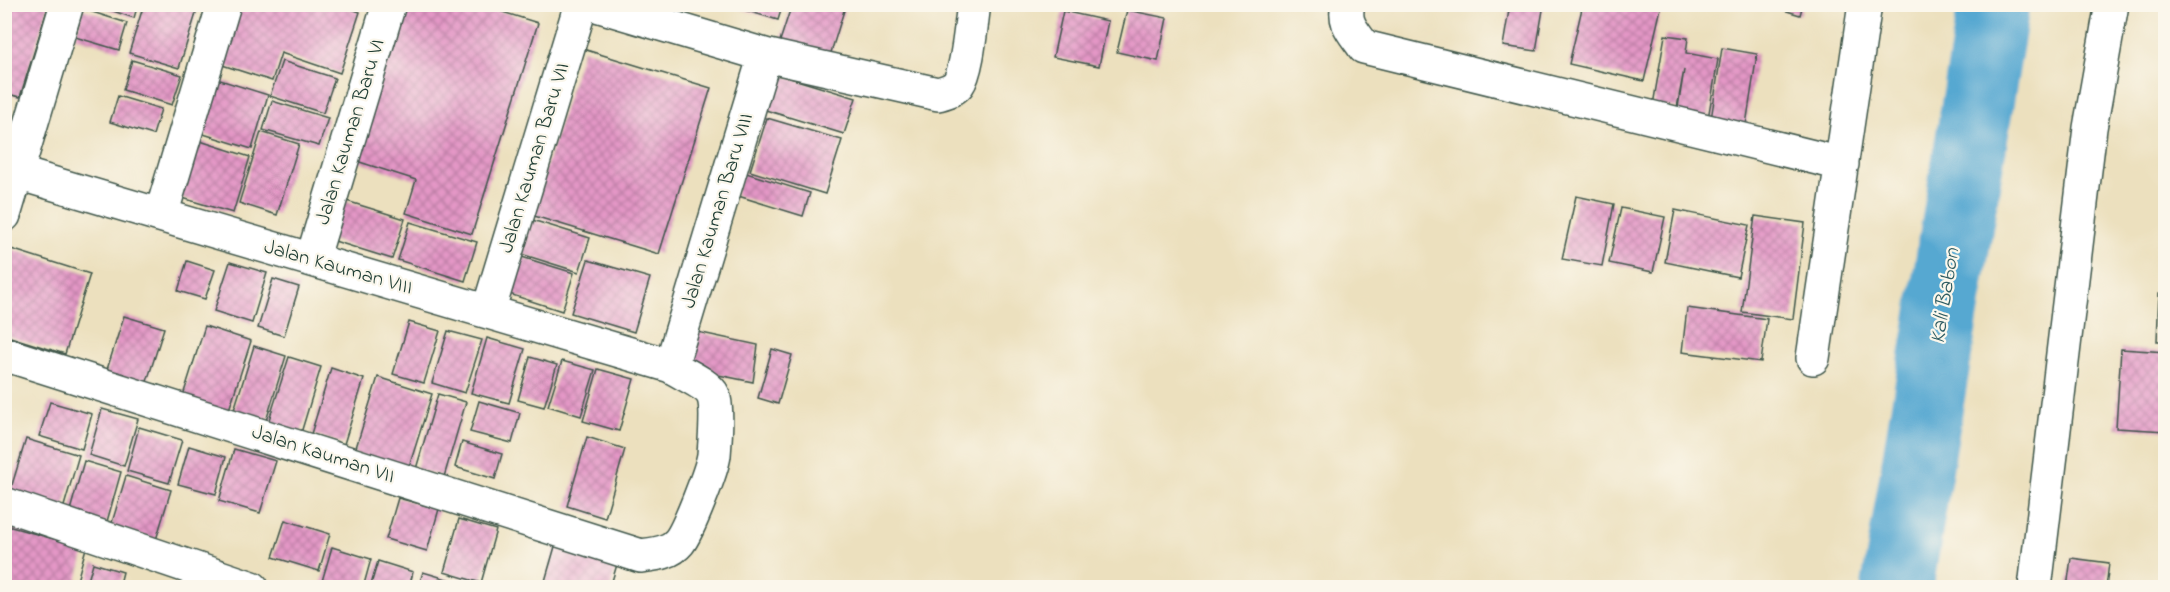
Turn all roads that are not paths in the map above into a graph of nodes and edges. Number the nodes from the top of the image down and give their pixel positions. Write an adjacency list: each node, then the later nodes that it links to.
1 (67, 4): 12 (street)
2 (224, 4): 14 (street)
3 (389, 4): 15 (street, Jalan Kauman Baru VI)
4 (581, 4): 16 (street, Jalan Kauman Baru VII)
5 (593, 4): 10 (street)
6 (974, 4): 10 (street)
7 (1348, 4): 11 (street)
8 (1865, 4): 11 (street)
9 (2112, 4): 23 (street)
10 (765, 55): 19 (street, Jalan Kauman Baru VIII)
11 (1842, 164): 18 (street)
12 (10, 170): 13 (street); 14 (street, Jalan Kauman VIII)
13 (4, 215)
14 (161, 215): 15 (street, Jalan Kauman VIII)
15 (312, 260): 16 (street, Jalan Kauman VIII)
16 (489, 312): 19 (street, Jalan Kauman VIII)
17 (4, 354): 21 (street, Jalan Kauman VII)
18 (1813, 358)
19 (671, 366): 21 (street, Jalan Kauman VIII)
20 (4, 504): 22 (street)
21 (641, 555)
22 (252, 588)
23 (2035, 588)

